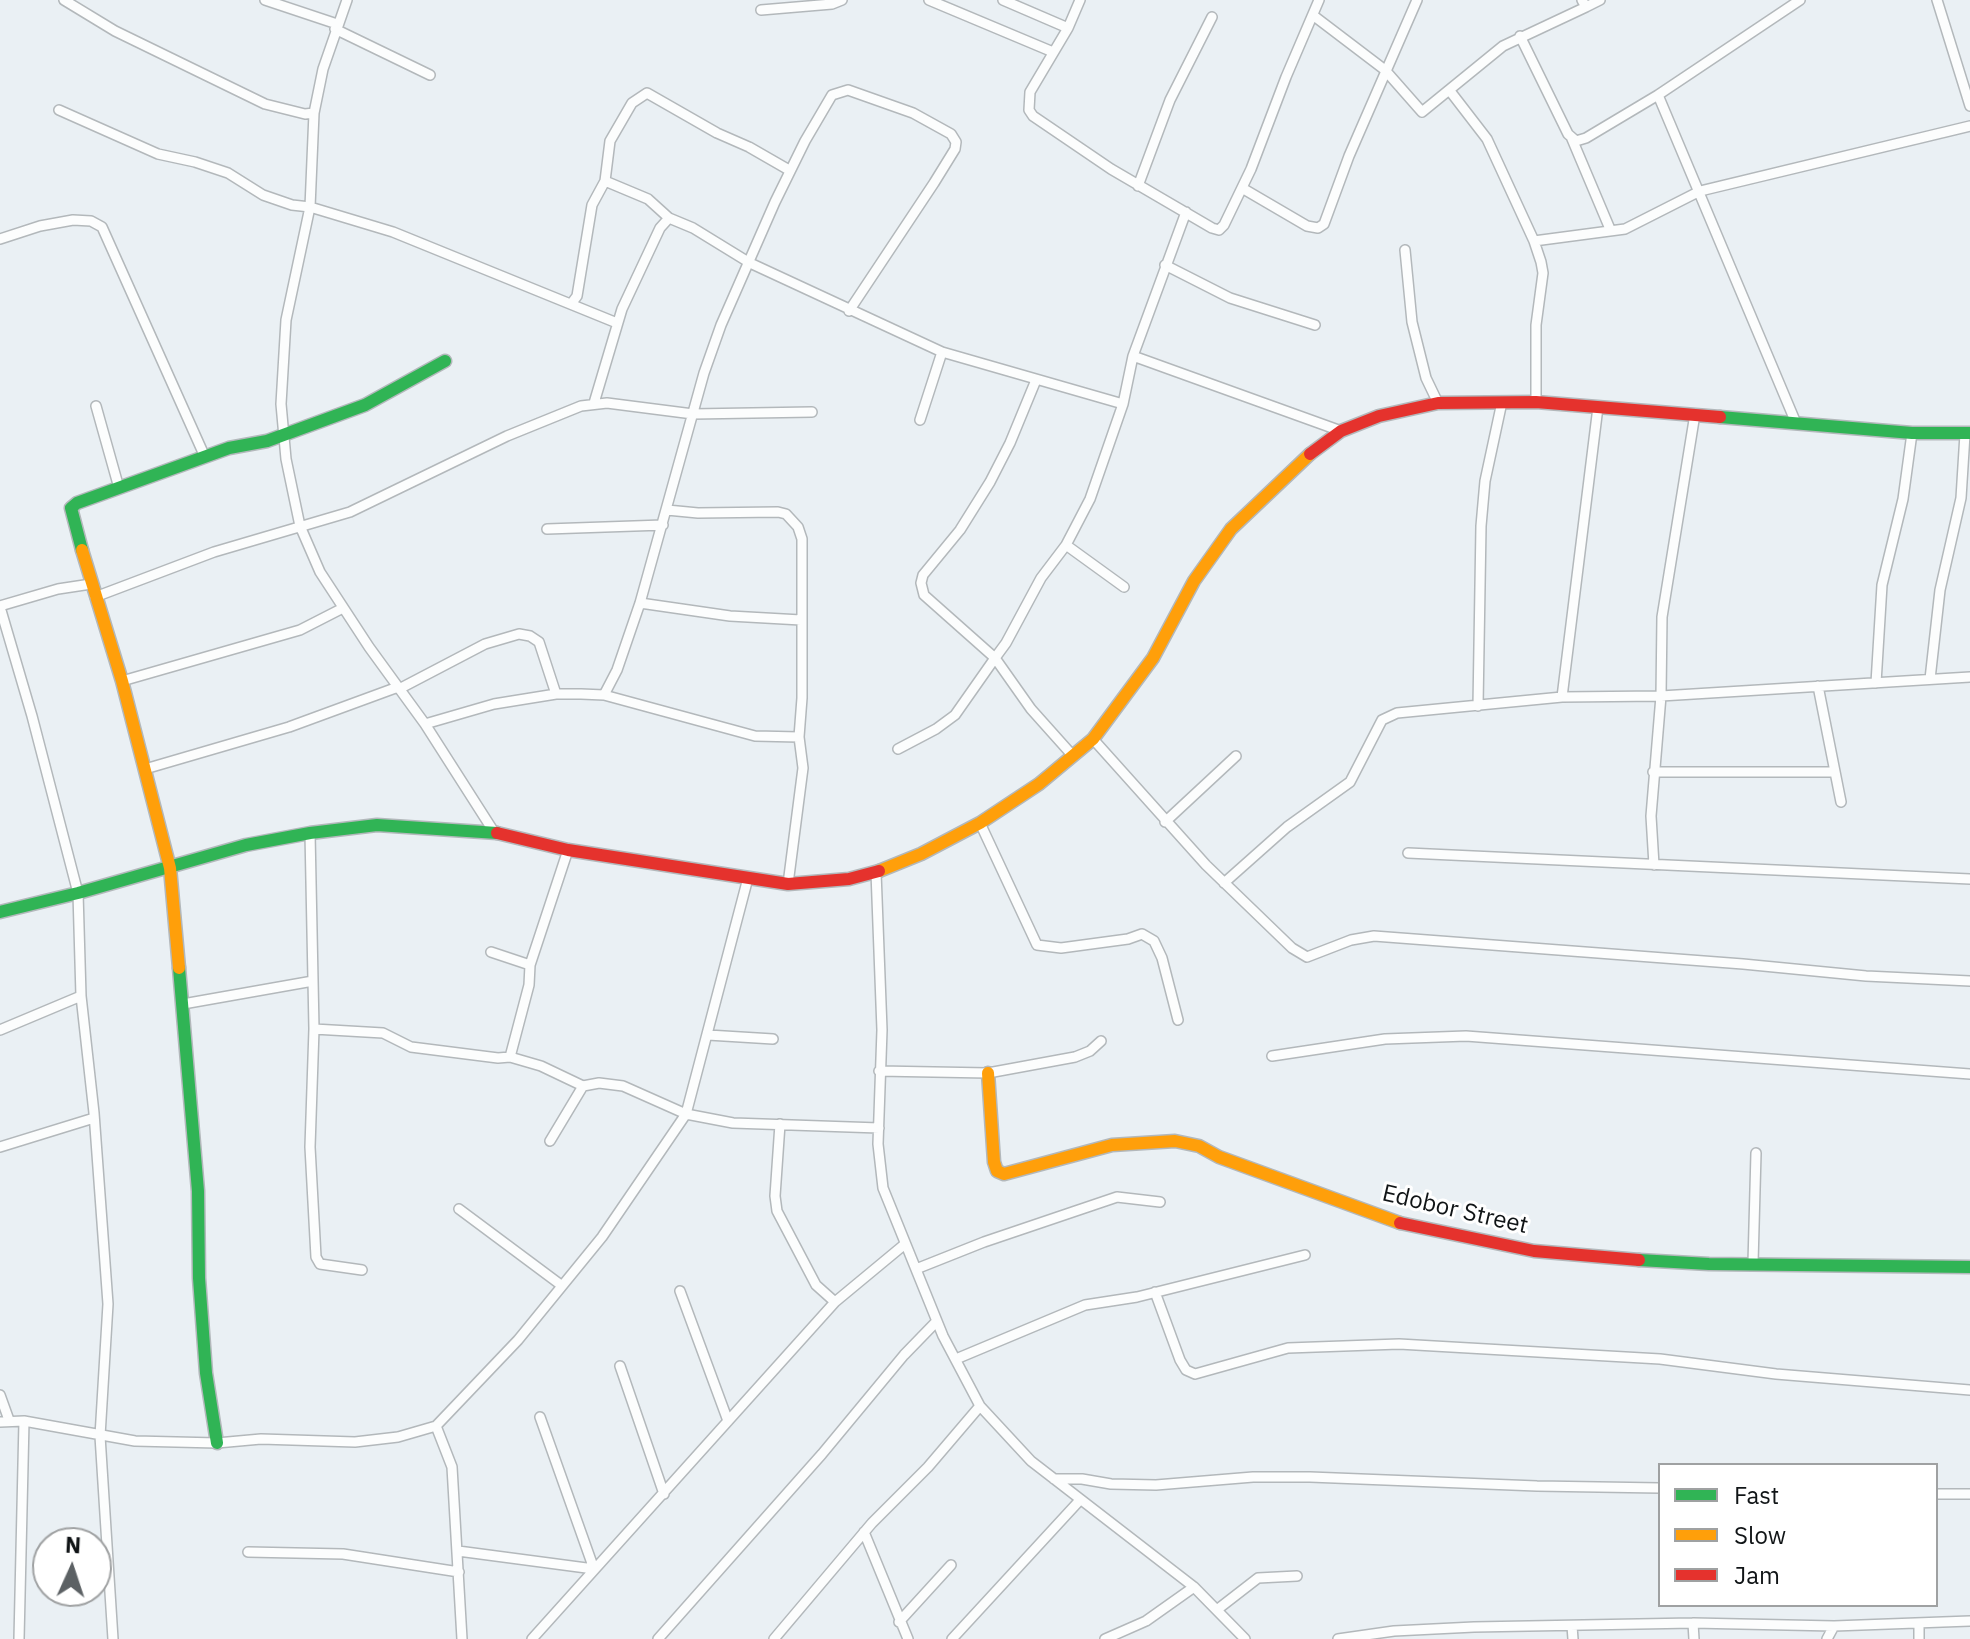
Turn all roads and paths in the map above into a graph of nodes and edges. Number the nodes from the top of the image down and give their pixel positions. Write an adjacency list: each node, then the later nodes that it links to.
1 (64, 0): 27 (street)
2 (265, 0): 17 (street)
3 (347, 0): 17 (street)
4 (842, 0): 14 (street)
5 (929, 0): 20 (street)
6 (1003, 0): 18 (street)
7 (1080, 0): 18 (street)
8 (1319, 0): 15 (street)
9 (1417, 0): 21 (street)
10 (1600, 0): 13 (street)
11 (1800, 0): 24 (street)
12 (1937, 0): 25 (street)
13 (1584, 4): 19 (street)
14 (761, 10)
15 (1314, 16): 21 (street); 33 (street)
16 (1212, 17): 32 (street)
17 (336, 27): 22 (street); 27 (street)
18 (1068, 28): 20 (street)
19 (1520, 36): 23 (street); 29 (street)
20 (1053, 52): 32 (street)
21 (1385, 70): 23 (street); 33 (street)
22 (430, 75)
23 (1450, 91): 40 (street)
24 (1658, 95): 29 (street); 34 (street)
25 (1970, 106)
26 (59, 110): 35 (street)
27 (314, 113): 35 (street)
28 (1970, 126): 34 (street)
29 (1572, 139): 38 (street)
30 (789, 170): 31 (street); 42 (street); 45 (street)
31 (605, 181): 37 (street); 44 (street)
32 (1138, 186): 36 (street)
33 (1242, 188): 36 (street)
34 (1700, 191): 38 (street); 63 (street)
35 (310, 207): 44 (street); 67 (street)
36 (1186, 212): 43 (street)
37 (669, 218): 42 (street); 46 (street)
38 (1610, 229): 40 (street)
39 (0, 239): 68 (street)
40 (1534, 241): 53 (street)
41 (1405, 250): 55 (street)
42 (750, 263): 45 (street); 60 (street)
43 (1165, 265): 47 (street); 49 (street)
44 (571, 304): 46 (street)
45 (849, 311): 48 (street)
46 (617, 323): 54 (street)
47 (1315, 325)
48 (942, 352): 51 (street); 62 (street)
49 (1133, 356): 56 (street); 64 (street)
50 (445, 361): 67 (street)
51 (1036, 380): 56 (street); 82 (street)
52 (1502, 402): 53 (street); 55 (street); 93 (street)
53 (1536, 402): 58 (street)
54 (594, 403): 60 (street); 72 (street)
55 (1438, 403): 64 (street)
56 (1123, 404): 74 (street)
57 (96, 406): 69 (street)
58 (1598, 407): 61 (street); 92 (street)
59 (812, 412): 60 (street)
60 (693, 414): 70 (street)
61 (1695, 414): 63 (street); 91 (street)
62 (920, 420)
63 (1796, 423): 65 (street)
64 (1341, 431): 96 (street)
65 (1912, 433): 66 (street); 86 (street)
66 (1967, 433): 84 (street)
67 (283, 434): 68 (street); 72 (street)
68 (205, 457): 69 (street)
69 (119, 488): 75 (street)
70 (667, 510): 71 (street); 81 (street)
71 (663, 525): 73 (street); 78 (street)
72 (300, 526): 77 (street); 80 (street)
73 (547, 529)
74 (1066, 545): 76 (street); 82 (street)
75 (91, 584): 77 (street); 79 (street)
76 (1124, 587)
77 (95, 597): 85 (street)
78 (640, 603): 81 (street); 90 (street)
79 (0, 606): 117 (street)
80 (343, 608): 85 (street); 88 (street)
81 (801, 620): 95 (street)
82 (995, 658): 97 (street); 98 (street)
83 (1970, 677): 84 (street)
84 (1930, 679): 86 (street)
85 (122, 681): 100 (street)
86 (1876, 683): 87 (street)
87 (1818, 686): 91 (street); 102 (street)
88 (399, 688): 89 (street); 94 (street); 100 (street)
89 (556, 694): 90 (street); 94 (street)
90 (604, 695): 95 (street)
91 (1661, 696): 92 (street); 101 (street)
92 (1562, 697): 93 (street)
93 (1478, 706): 115 (street)
94 (425, 724): 106 (street)
95 (799, 737): 116 (street)
96 (1093, 739): 98 (street); 104 (street)
97 (898, 749)
98 (1073, 756): 105 (street)
99 (1236, 756): 104 (street)
100 (145, 769): 111 (street)
101 (1653, 772): 102 (street); 110 (street)
102 (1834, 772): 103 (street)
103 (1841, 802)
104 (1165, 822): 115 (street)
105 (980, 823): 112 (street); 125 (street)
106 (494, 832): 107 (street); 108 (street)
107 (310, 833): 111 (street); 121 (street)
108 (568, 850): 113 (street); 120 (street)
109 (1408, 853): 110 (street)
110 (1654, 865): 114 (street)
111 (170, 868): 117 (street); 124 (street)
112 (876, 872): 116 (street); 133 (street)
113 (748, 878): 116 (street); 128 (street)
114 (1970, 879)
115 (1224, 883): 122 (street)
116 (788, 884)
117 (78, 893): 118 (street); 123 (street)
118 (0, 912)
119 (491, 952): 120 (street)
120 (530, 965): 132 (street)
121 (313, 981): 124 (street); 126 (street)
122 (1970, 981)
123 (81, 996): 127 (street); 138 (street)
124 (183, 1004): 168 (street)
125 (1178, 1020)
126 (314, 1029): 132 (street); 151 (street)
127 (0, 1030)
128 (708, 1035): 129 (street); 137 (street)
129 (773, 1039)
130 (1101, 1041): 134 (street)
131 (1272, 1056): 135 (street)
132 (510, 1057): 136 (street)
133 (879, 1071): 134 (street); 140 (street)
134 (988, 1073): 148 (street, Edobor Street)
135 (1970, 1074)
136 (583, 1086): 137 (street); 141 (street)
137 (686, 1114): 139 (street); 152 (street)
138 (94, 1118): 142 (street); 167 (street)
139 (780, 1124): 140 (street); 155 (street)
140 (879, 1128): 146 (street)
141 (550, 1141)
142 (0, 1147)
143 (1756, 1153): 148 (street)
144 (1160, 1202): 150 (street)
145 (459, 1209): 152 (street)
146 (905, 1244): 150 (street); 155 (street)
147 (1305, 1255): 154 (street)
148 (1753, 1263): 149 (street, Edobor Street)
149 (1970, 1267)
150 (916, 1269): 156 (street)
151 (362, 1270)
152 (561, 1285): 166 (street)
153 (680, 1291): 165 (street)
154 (1155, 1292): 157 (street); 159 (street)
155 (835, 1302): 165 (street)
156 (937, 1321): 157 (street); 195 (street)
157 (956, 1359): 161 (street)
158 (620, 1366): 171 (street)
159 (1970, 1390)
160 (0, 1395): 163 (street)
161 (980, 1406): 169 (street); 175 (street)
162 (540, 1417): 179 (street)
163 (4, 1421): 164 (street)
164 (24, 1421): 167 (street); 191 (street)
165 (728, 1421): 171 (street)
166 (436, 1426): 168 (street); 176 (street)
167 (100, 1436): 168 (street); 192 (street)
168 (217, 1443)
169 (1054, 1479): 170 (street); 174 (street)
170 (1658, 1488)
171 (664, 1494): 179 (street)
172 (1938, 1494): 173 (street)
173 (1970, 1494)
174 (1080, 1500): 182 (street); 198 (street)
175 (864, 1532): 185 (street); 196 (street)
176 (458, 1551): 179 (street); 180 (street)
177 (248, 1552): 180 (street)
178 (951, 1565): 185 (street)
179 (594, 1569): 194 (street)
180 (459, 1572): 193 (street)
181 (1297, 1576): 183 (street)
182 (1194, 1587): 183 (street); 199 (street)
183 (1218, 1609): 200 (street)
184 (1970, 1621): 187 (street)
185 (899, 1622): 197 (street)
186 (1693, 1623): 188 (street); 189 (street); 204 (street)
187 (1919, 1624): 189 (street); 206 (street)
188 (1572, 1626): 190 (street); 203 (street)
189 (1834, 1626): 205 (street)
190 (1474, 1627): 201 (street); 202 (street)
191 (19, 1639)
192 (113, 1639)
193 (462, 1639)
194 (532, 1639)
195 (658, 1639)
196 (774, 1639)
197 (908, 1639)
198 (952, 1639)
199 (1105, 1639)
200 (1245, 1639)
201 (1338, 1639)
202 (1476, 1639)
203 (1573, 1639)
204 (1694, 1639)
205 (1827, 1639)
206 (1919, 1639)

